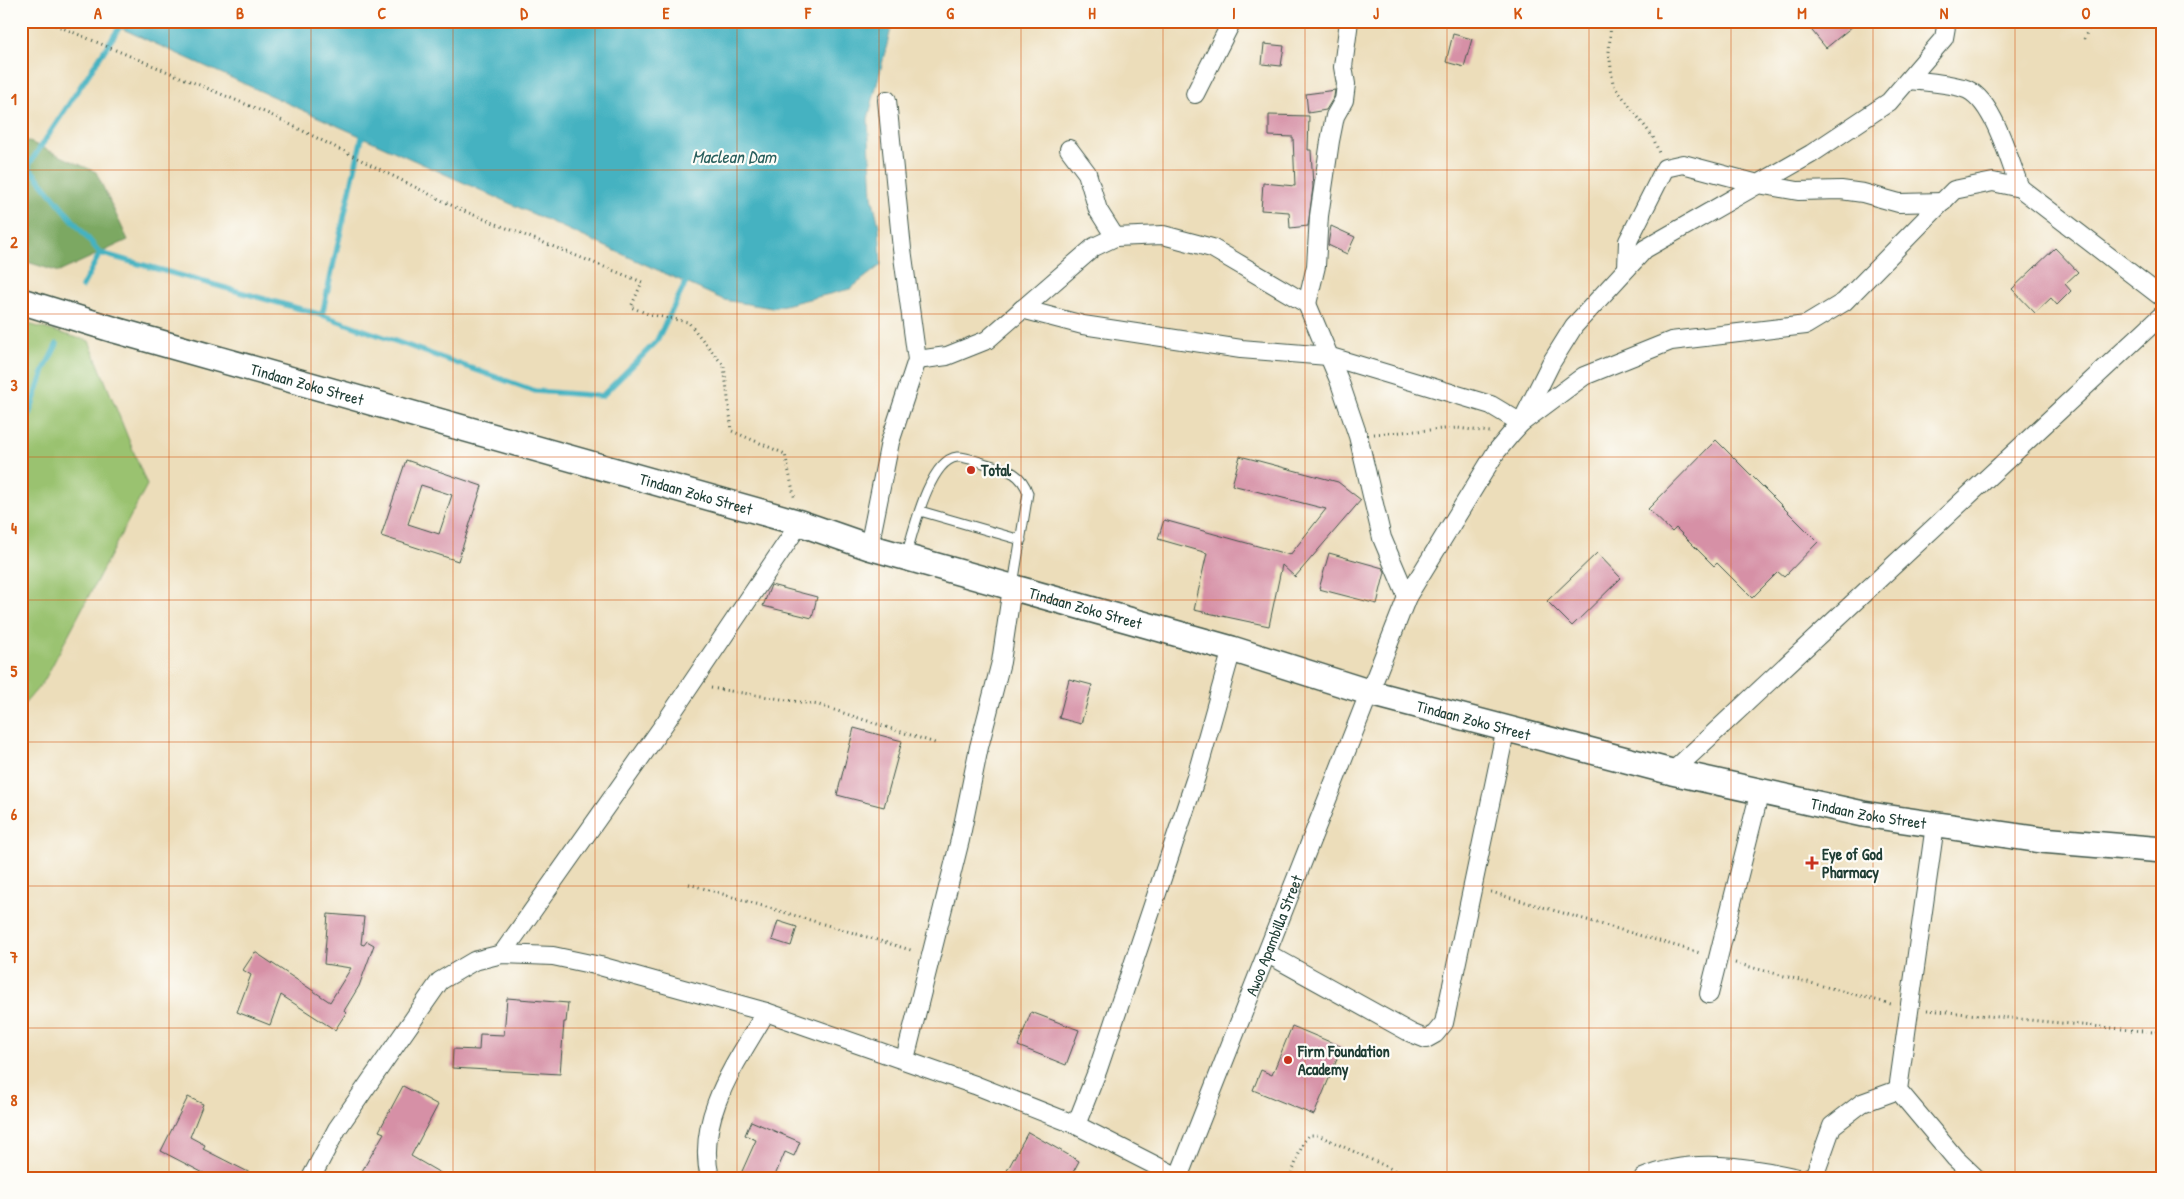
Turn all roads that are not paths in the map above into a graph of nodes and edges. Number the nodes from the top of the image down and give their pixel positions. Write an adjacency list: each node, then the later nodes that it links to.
1 (1232, 21): 5 (street)
2 (1348, 21): 15 (street)
3 (1947, 21): 4 (street)
4 (1909, 80): 8 (street); 9 (street)
5 (1195, 94)
6 (887, 100): 19 (street)
7 (1069, 149): 11 (street)
8 (1758, 184): 10 (street); 12 (street); 12 (street)
9 (2020, 188): 10 (street); 13 (street)
10 (1943, 202): 20 (street)
11 (1114, 236): 15 (street); 16 (street)
12 (1627, 268): 20 (street)
13 (2163, 298)
14 (21, 301): 22 (main road, Tindaan Zoko Street)
15 (1307, 304): 18 (street)
16 (1022, 309): 18 (street); 19 (street)
17 (2163, 314): 31 (street)
18 (1328, 356): 20 (street); 27 (street)
19 (917, 360): 24 (street)
20 (1516, 428): 27 (street, Awoo Apambilla Street)
21 (920, 511): 23 (lane); 23 (lane); 25 (lane)
22 (800, 523): 24 (main road, Tindaan Zoko Street); 35 (street)
23 (1022, 540): 26 (lane)
24 (869, 547): 25 (main road, Tindaan Zoko Street)
25 (906, 556): 26 (main road, Tindaan Zoko Street)
26 (1012, 588): 28 (main road, Tindaan Zoko Street); 39 (street)
27 (1407, 597): 29 (street, Awoo Apambilla Street)
28 (1232, 649): 29 (main road, Tindaan Zoko Street); 41 (street)
29 (1371, 693): 30 (main road, Tindaan Zoko Street); 36 (street, Awoo Apambilla Street)
30 (1506, 728): 31 (main road, Tindaan Zoko Street); 36 (street)
31 (1672, 772): 32 (main road, Tindaan Zoko Street)
32 (1760, 791): 33 (main road, Tindaan Zoko Street); 37 (street)
33 (1935, 825): 34 (main road, Tindaan Zoko Street); 40 (street)
34 (2163, 850)
35 (502, 954): 38 (street); 43 (street)
36 (1268, 954): 42 (street, Awoo Apambilla Street)
37 (1709, 994)
38 (766, 1012): 39 (street); 44 (street)
39 (905, 1060): 41 (street)
40 (1898, 1090): 47 (street); 48 (street)
41 (1076, 1125): 42 (street)
42 (1179, 1177)
43 (311, 1178)
44 (710, 1178)
45 (1643, 1178): 46 (street)
46 (1798, 1178)
47 (1808, 1178)
48 (1976, 1178)

